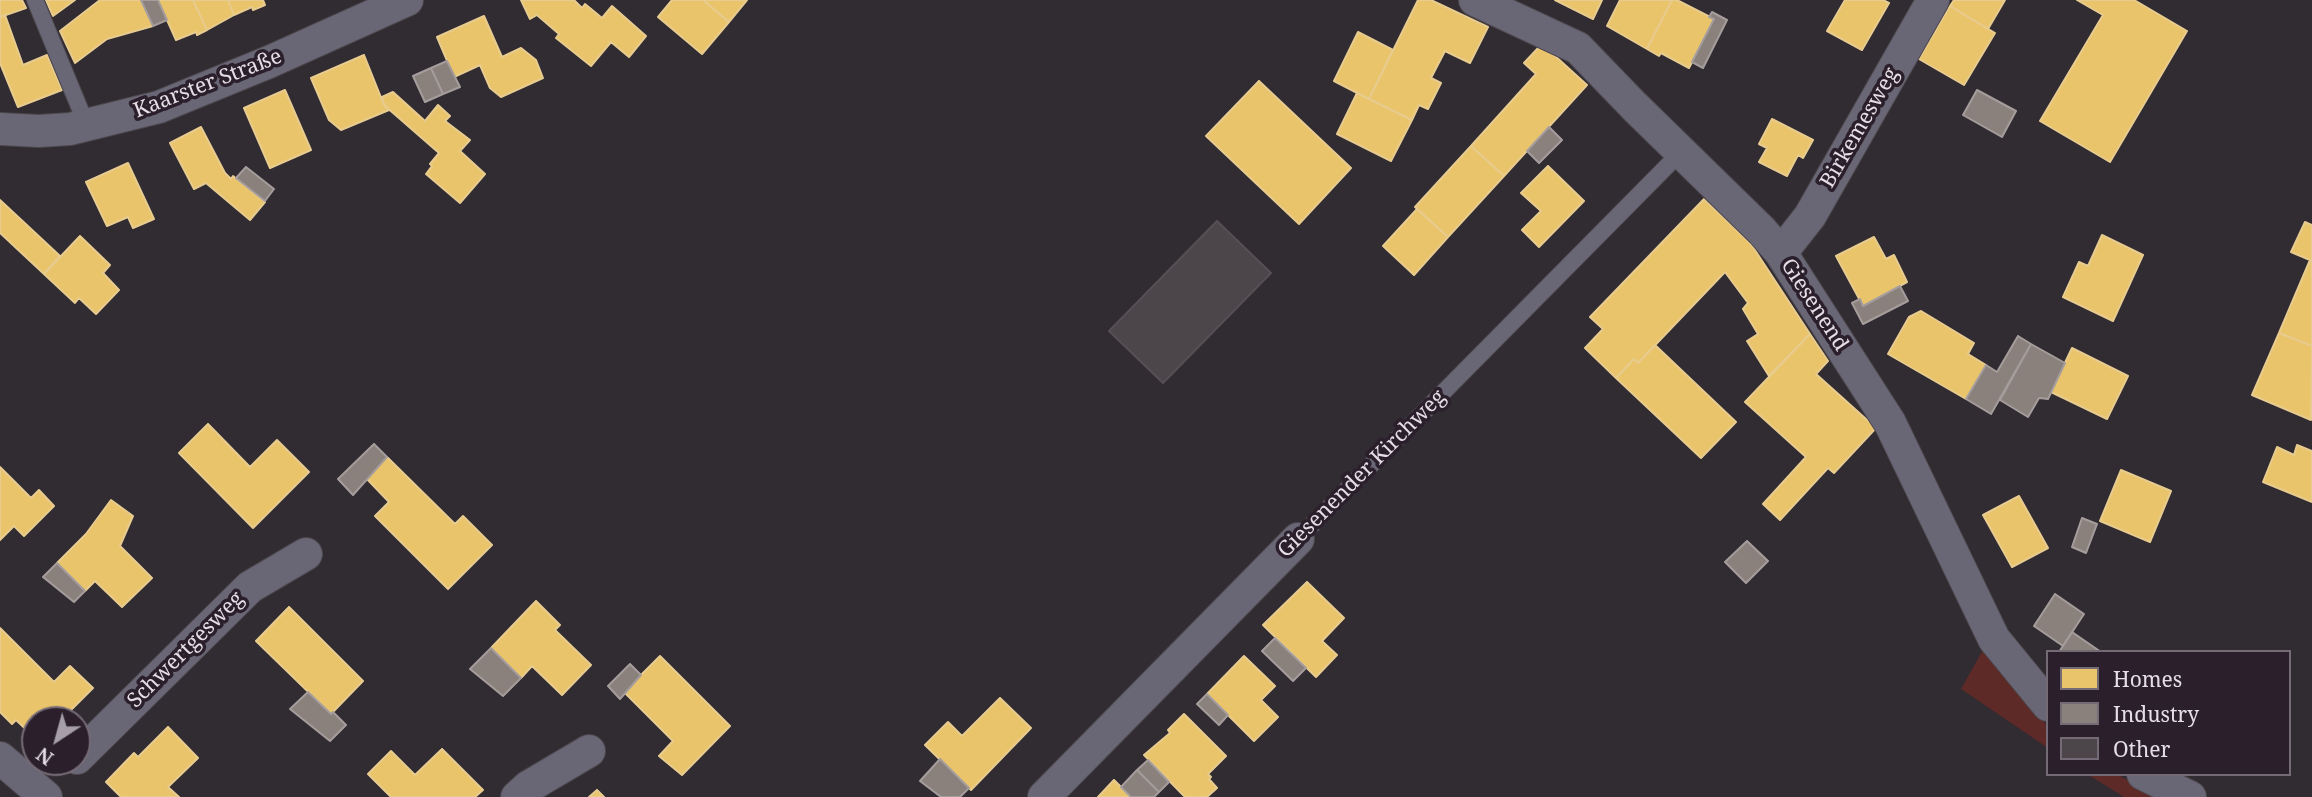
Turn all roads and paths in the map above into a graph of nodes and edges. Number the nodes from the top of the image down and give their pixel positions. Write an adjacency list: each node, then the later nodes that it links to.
1 (35, 0): 5 (lane)
2 (407, 0): 5 (street, Kaarster Straße)
3 (1475, 0): 7 (street, Giesenend)
4 (1933, 0): 8 (street, Birkemesweg)
5 (87, 125): 6 (street, Kaarster Straße)
6 (0, 129)
7 (1681, 152): 8 (street, Giesenend); 9 (lane, Giesenender Kirchweg)
8 (1781, 253): 11 (street, Giesenend)
9 (1298, 539): 19 (street, Giesenender Kirchweg)
10 (306, 554): 12 (street, Schwertgesweg)
11 (2046, 703)
12 (91, 744)
13 (589, 751): 18 (street)
14 (4, 769): 17 (street, Schwertgesweg)
15 (61, 776): 17 (street, Schwertgesweg)
16 (2147, 776): 20 (street)
17 (44, 795)
18 (517, 797)
19 (1044, 797)
20 (2190, 797)

